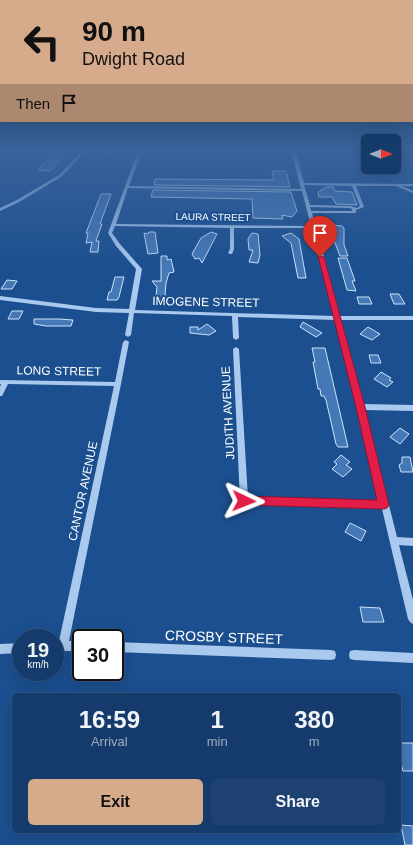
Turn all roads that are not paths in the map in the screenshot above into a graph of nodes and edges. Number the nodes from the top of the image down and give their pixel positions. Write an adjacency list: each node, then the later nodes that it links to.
1 (37, 189): 6 (street)
2 (126, 189): 7 (street)
3 (303, 189): 5 (street)
4 (356, 189): 5 (street)
5 (308, 209): 9 (street)
6 (0, 210)
7 (112, 225): 8 (street, LAURA STREET); 12 (street, CANTOR AVENUE)
8 (232, 227): 9 (street, LAURA STREET); 10 (street)
9 (313, 227): 14 (street)
10 (230, 253)
11 (0, 298): 12 (street, IMOGENE STREET)
12 (133, 312): 13 (street, IMOGENE STREET); 19 (street, CANTOR AVENUE)
13 (234, 314): 14 (street, IMOGENE STREET); 16 (street)
14 (336, 318): 15 (street, IMOGENE STREET); 21 (street)
15 (413, 318)
16 (236, 338)
17 (236, 349): 23 (street, JUDITH AVENUE)
18 (2, 382): 19 (street, LONG STREET); 20 (street)
19 (118, 384): 27 (street, CANTOR AVENUE)
20 (0, 394)
21 (361, 407): 22 (street); 23 (street)
22 (413, 408)
23 (384, 505): 24 (street)
24 (394, 541): 25 (street); 26 (street)
25 (413, 542)
26 (413, 619)
27 (63, 629)
28 (124, 647): 31 (street, CROSBY STREET)
29 (12, 648): 30 (street)
30 (0, 649)
31 (331, 655)
32 (354, 655): 33 (street)
33 (413, 658)

